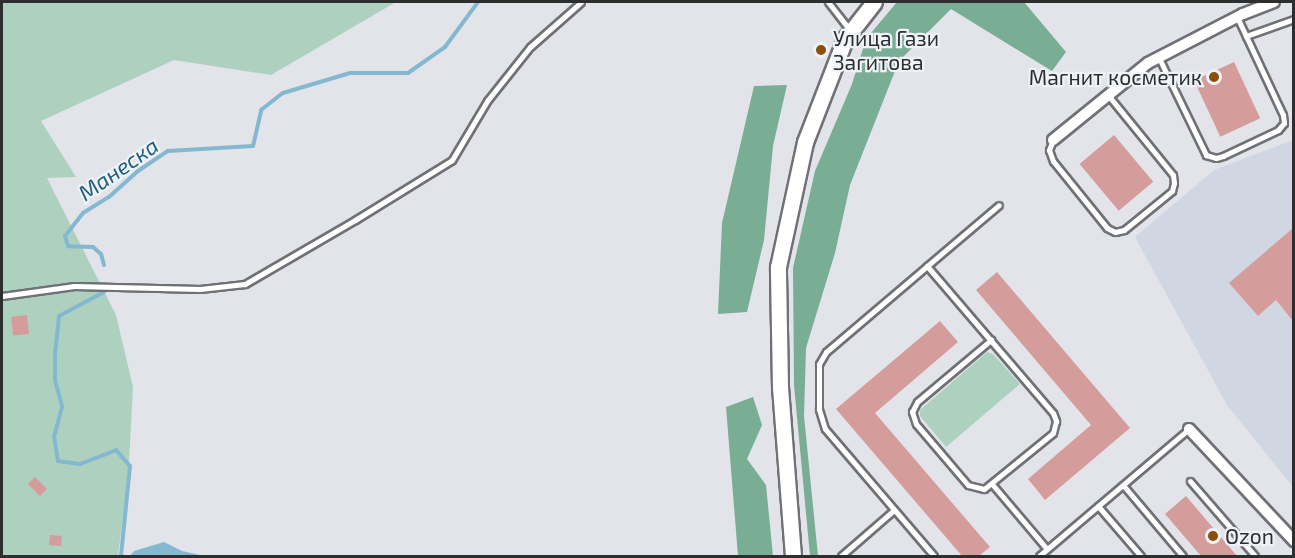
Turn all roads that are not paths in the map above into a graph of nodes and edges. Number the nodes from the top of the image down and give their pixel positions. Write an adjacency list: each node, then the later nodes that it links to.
1 (581, 2): 14 (lane)
2 (828, 2): 7 (lane)
3 (874, 2): 7 (main road)
4 (1274, 2): 5 (street)
5 (1237, 17): 8 (lane); 9 (street)
6 (1293, 19): 8 (lane)
7 (851, 32): 24 (main road)
8 (1246, 36): 9 (lane)
9 (1159, 58): 10 (street)
10 (1108, 95): 11 (street); 11 (lane)
11 (1053, 140)
12 (999, 205): 13 (lane)
13 (927, 266): 15 (lane); 21 (lane)
14 (2, 296)
15 (991, 340): 18 (lane); 18 (lane)
16 (1189, 429): 19 (lane); 22 (street)
17 (1190, 481): 30 (lane)
18 (992, 484): 23 (lane)
19 (1123, 485): 20 (lane); 29 (lane)
20 (1098, 506): 23 (lane); 28 (lane)
21 (894, 510): 25 (lane); 26 (lane)
22 (1293, 541)
23 (1047, 549): 27 (lane)
24 (794, 556)
25 (841, 556)
26 (934, 556)
27 (1039, 556)
28 (1141, 556)
29 (1183, 556)
30 (1255, 556)

